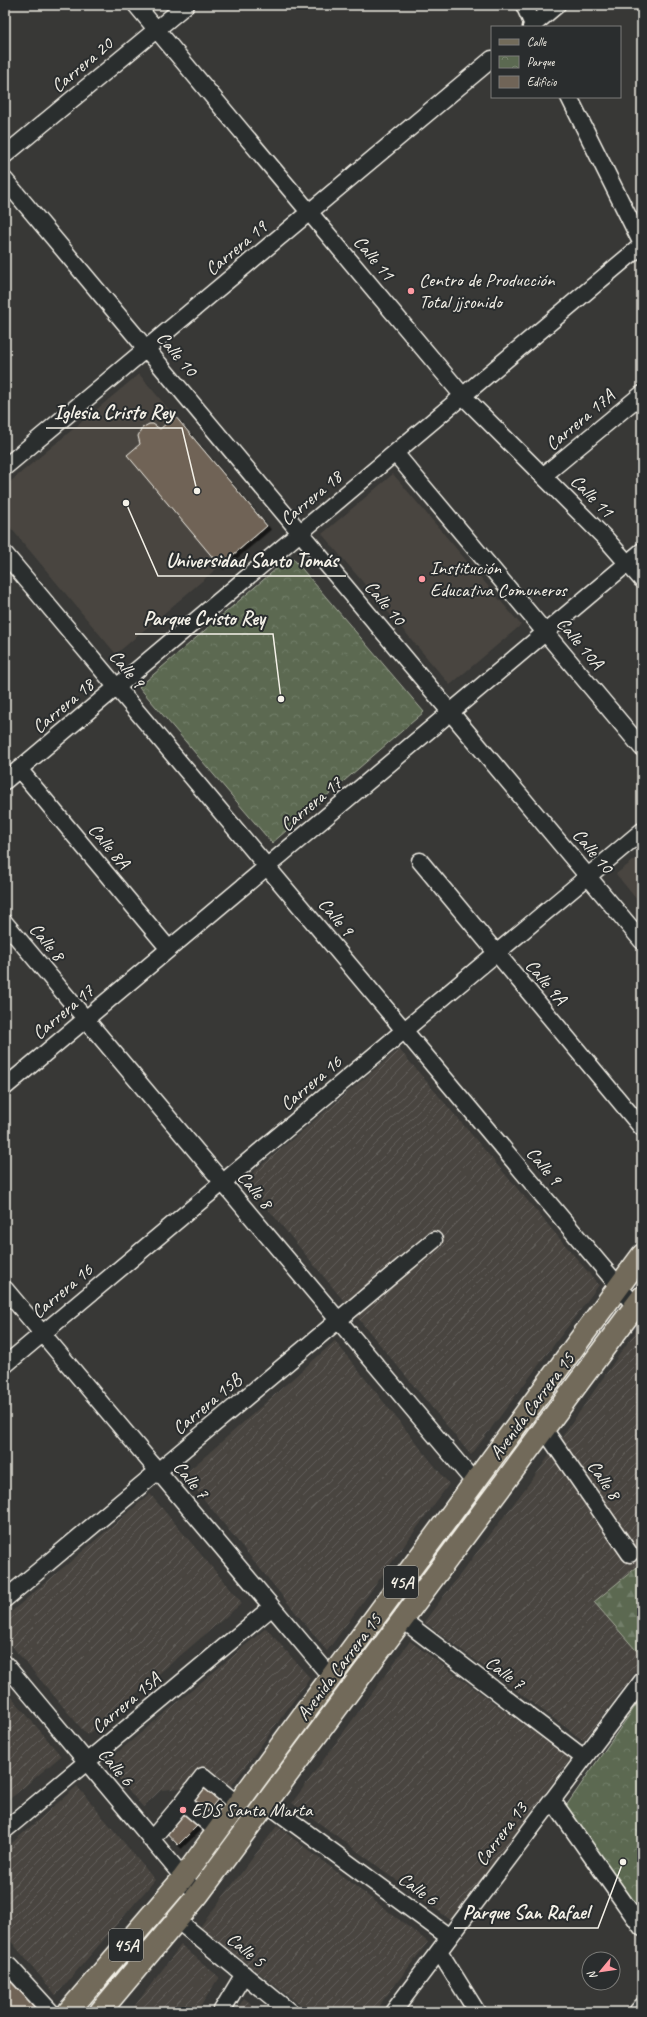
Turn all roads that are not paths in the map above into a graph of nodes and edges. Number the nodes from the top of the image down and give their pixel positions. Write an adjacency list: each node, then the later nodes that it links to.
1 (136, 5): 6 (street, Calle 11)
2 (186, 5): 6 (street, Carrera 20)
3 (524, 5): 5 (street)
4 (557, 5): 5 (street)
5 (533, 26)
6 (156, 29): 9 (street, Carrera 20); 11 (street, Calle 11)
7 (491, 60): 11 (street, Carrera 19)
8 (569, 98): 12 (street)
9 (5, 155)
10 (5, 180): 13 (street, Calle 10)
11 (310, 212): 13 (street, Carrera 19); 15 (street, Calle 11)
12 (642, 244): 15 (street, Carrera 18)
13 (146, 349): 17 (street, Carrera 19); 19 (street, Calle 10)
14 (642, 394): 18 (street, Carrera 17A)
15 (463, 396): 16 (street, Carrera 18); 18 (street, Calle 11)
16 (395, 453): 19 (street, Carrera 18); 24 (street, Calle 10A)
17 (5, 467)
18 (543, 476): 22 (street, Calle 11)
19 (300, 532): 25 (street, Carrera 18); 26 (street, Calle 10)
20 (642, 551): 22 (street, Carrera 17)
21 (5, 554): 25 (street, Calle 9)
22 (628, 563): 23 (street, Calle 11); 24 (street, Carrera 17)
23 (642, 580)
24 (545, 632): 26 (street, Carrera 17); 27 (street, Calle 10A)
25 (116, 687): 28 (street, Carrera 18); 32 (street, Calle 9)
26 (451, 712): 32 (street, Carrera 17); 33 (street, Calle 10)
27 (642, 748)
28 (19, 769): 29 (street, Carrera 18); 36 (street, Calle 8A)
29 (5, 781)
30 (642, 831): 33 (street, Carrera 16)
31 (420, 861): 37 (street, Calle 9A)
32 (267, 866): 36 (street, Carrera 17); 39 (street, Calle 9)
33 (588, 876): 35 (street, Calle 10); 37 (street, Carrera 16)
34 (5, 923): 38 (street, Calle 8)
35 (642, 941)
36 (169, 948): 38 (street, Carrera 17)
37 (496, 953): 39 (street, Carrera 16); 41 (street, Calle 9A)
38 (85, 1019): 40 (street, Carrera 17); 42 (street, Calle 8)
39 (404, 1030): 42 (street, Carrera 16); 45 (street, Calle 9)
40 (5, 1087)
41 (642, 1128)
42 (223, 1183): 48 (street, Calle 8); 49 (street, Carrera 16)
43 (434, 1240): 48 (street, Carrera 15B)
44 (642, 1255): 45 (main road, Avenida Carrera 15 / 45A)
45 (619, 1287): 47 (street, Calle 9); 53 (main road, Avenida Carrera 15 / 45A)
46 (5, 1289): 49 (street, Calle 7)
47 (639, 1302): 51 (main road, Avenida Carrera 15 / 45A)
48 (338, 1320): 52 (street, Carrera 15B); 53 (street, Calle 8)
49 (42, 1334): 50 (street, Carrera 16); 52 (street, Calle 7)
50 (5, 1365)
51 (544, 1429): 54 (street, Calle 8); 57 (main road, Avenida Carrera 15 / 45A)
52 (158, 1471): 55 (street, Carrera 15B); 56 (street, Calle 7)
53 (475, 1483): 59 (main road, Avenida Carrera 15 / 45A)
54 (630, 1554)
55 (5, 1599)
56 (272, 1607): 59 (street, Calle 7); 62 (street, Carrera 15A)
57 (402, 1620): 61 (street, Calle 7); 65 (main road, Avenida Carrera 15 / 45A)
58 (5, 1664): 62 (street, Calle 6)
59 (331, 1677): 66 (main road, Avenida Carrera 15 / 45A)
60 (642, 1681): 61 (street, Carrera 13)
61 (584, 1758): 63 (street, Carrera 13)
62 (86, 1763): 67 (street, Carrera 15A); 69 (street, Calle 6)
63 (552, 1800): 73 (street); 74 (street, Carrera 13)
64 (183, 1802): 66 (street); 68 (street); 69 (street)
65 (266, 1803): 71 (main road, Avenida Carrera 15 / 45A); 74 (street, Calle 6)
66 (237, 1804): 68 (main road, Avenida Carrera 15 / 45A)
67 (5, 1830)
68 (217, 1831): 70 (main road, Avenida Carrera 15 / 45A)
69 (151, 1840): 70 (street, Calle 6)
70 (183, 1878): 71 (street, Calle 6); 80 (main road, Avenida Carrera 15 / 45A)
71 (198, 1895): 72 (main road, Avenida Carrera 15 / 45A)
72 (177, 1920): 77 (street, Calle 5); 81 (main road, Avenida Carrera 15 / 45A)
73 (642, 1928)
74 (449, 1937): 75 (street, Carrera 13)
75 (439, 1951): 84 (street, Carrera 13); 85 (street)
76 (5, 1969): 79 (street)
77 (244, 1974): 82 (street); 83 (street, Calle 5)
78 (642, 2006): 86 (street)
79 (50, 2012)
80 (68, 2012)
81 (100, 2012)
82 (221, 2012)
83 (290, 2012)
84 (393, 2012)
85 (477, 2012)
86 (637, 2012)

